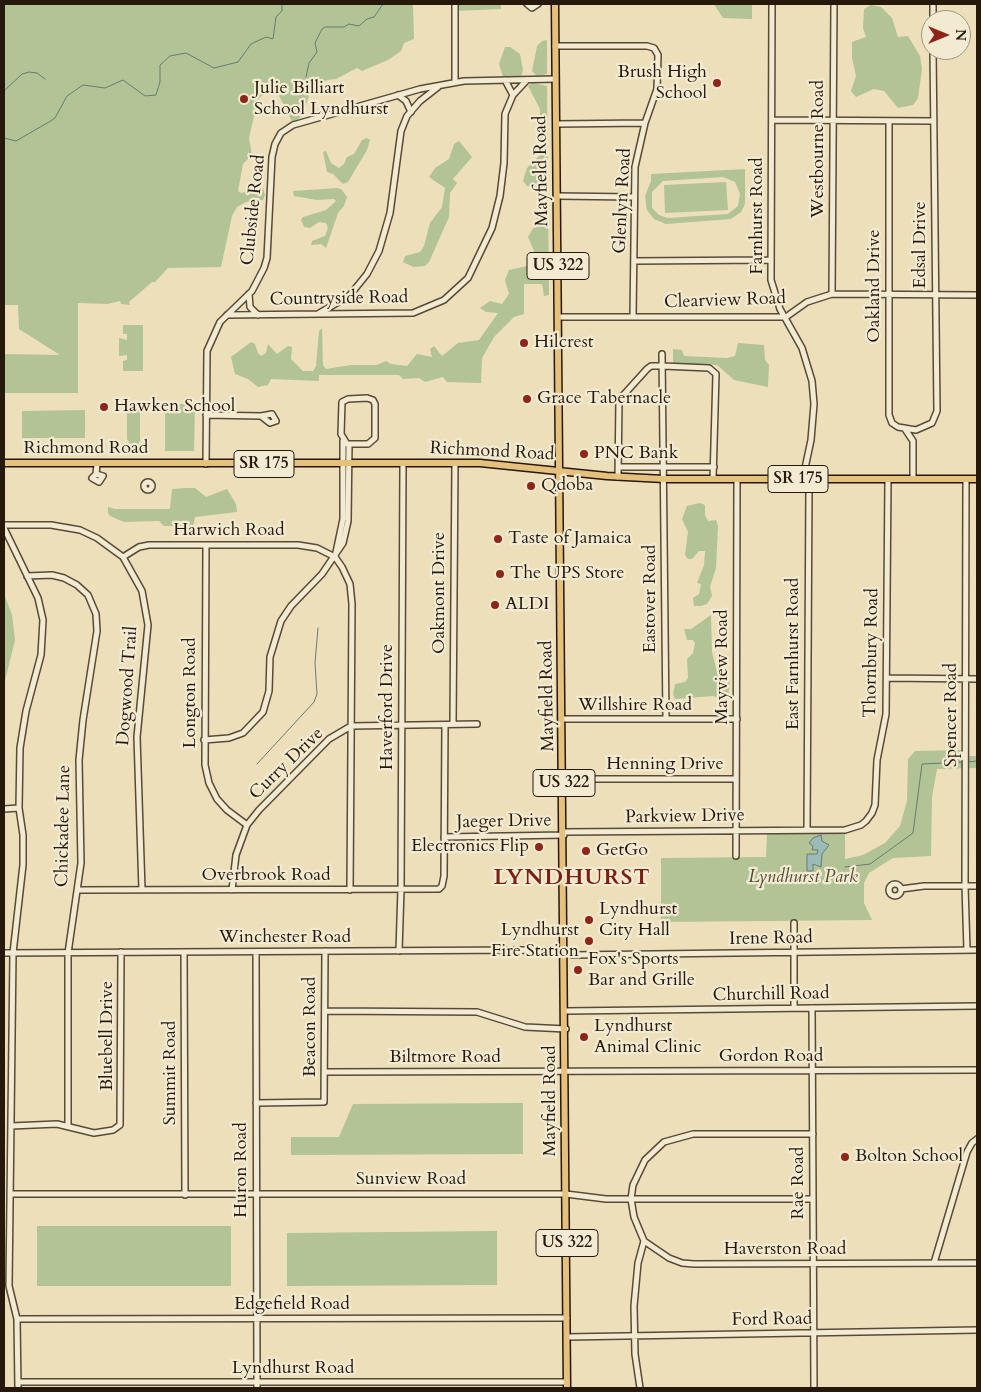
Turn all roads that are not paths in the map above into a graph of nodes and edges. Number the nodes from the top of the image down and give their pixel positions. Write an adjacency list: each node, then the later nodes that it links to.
1 (455, 4): 12 (street)
2 (527, 4): 3 (street)
3 (538, 4)
4 (555, 4): 7 (main road, Mayfield Road / US 322)
5 (772, 4): 17 (street, Farnhurst Road)
6 (834, 4): 18 (street, Westbourne Road)
7 (555, 46): 9 (main road, Mayfield Road / US 322); 22 (street, Glenlyn Road)
8 (933, 60): 20 (street, Edsal Drive)
9 (555, 79): 11 (street, Clubside Road); 21 (main road, Mayfield Road / US 322)
10 (505, 80): 11 (street, Clubside Road); 12 (street, Clubside Road); 14 (street)
11 (527, 80): 14 (street, Countryside Road)
12 (455, 82): 13 (street, Clubside Road)
13 (440, 86): 15 (street, Clubside Road); 16 (street)
14 (513, 94): 32 (street, Countryside Road)
15 (398, 95): 16 (street); 27 (street, Clubside Road)
16 (411, 112): 32 (street)
17 (772, 120): 18 (street); 25 (street, Farnhurst Road)
18 (833, 121): 19 (street); 28 (street, Westbourne Road)
19 (889, 121): 20 (street); 29 (street, Oakland Drive)
20 (934, 121): 30 (street, Edsal Drive)
21 (556, 124): 22 (street); 23 (main road, Mayfield Road / US 322)
22 (645, 124): 24 (street, Glenlyn Road)
23 (557, 196): 24 (street); 35 (main road, Mayfield Road / US 322)
24 (634, 197): 26 (street, Glenlyn Road)
25 (770, 260): 26 (street); 37 (street, Farnhurst Road)
26 (634, 261): 36 (street, Glenlyn Road)
27 (250, 294): 33 (street, Clubside Road); 34 (street)
28 (832, 294): 29 (street, Clearview Road); 37 (street, Clearview Road)
29 (888, 295): 30 (street, Clearview Road); 42 (street, Oakland Drive)
30 (935, 295): 31 (street, Clearview Road); 43 (street, Edsal Drive)
31 (977, 295)
32 (318, 314): 34 (street, Countryside Road)
33 (227, 315): 34 (street, Countryside Road); 40 (street, Clubside Road)
34 (258, 315)
35 (558, 317): 36 (street, Clearview Road); 56 (main road, Mayfield Road / US 322)
36 (633, 317): 37 (street, Clearview Road)
37 (786, 317): 62 (street, Farnhurst Road)
38 (662, 354): 39 (street, Eastover Road)
39 (663, 366): 53 (street); 54 (street); 55 (street, Eastover Road)
40 (206, 415): 41 (street); 52 (street, Clubside Road)
41 (260, 416)
42 (905, 429): 43 (street); 45 (street)
43 (920, 429): 45 (street, Edsal Drive)
44 (343, 441): 46 (street); 46 (street); 50 (street)
45 (913, 441): 64 (street)
46 (349, 444): 50 (street)
47 (403, 462): 48 (main road, Richmond Road / SR 175); 50 (main road, Richmond Road / SR 175); 78 (street, Haverford Drive)
48 (455, 462): 56 (main road, Richmond Road / SR 175); 79 (street, Oakmont Drive)
49 (4, 463): 51 (main road, Richmond Road / SR 175)
50 (346, 463): 52 (main road, Richmond Road / SR 175); 70 (street)
51 (97, 464): 52 (main road, Richmond Road / SR 175); 57 (street)
52 (206, 464)
53 (619, 467): 55 (street); 58 (street)
54 (714, 467): 55 (street); 60 (street)
55 (663, 468): 59 (street, Eastover Road)
56 (561, 471): 58 (main road, Richmond Road / SR 175); 75 (main road, Mayfield Road / US 322)
57 (96, 474)
58 (618, 477): 59 (main road, Richmond Road / SR 175)
59 (664, 479): 60 (main road, Richmond Road / SR 175); 76 (street, Eastover Road)
60 (713, 479): 61 (main road, Richmond Road / SR 175)
61 (737, 479): 62 (main road, Richmond Road / SR 175); 77 (street, Mayview Road)
62 (806, 479): 63 (main road, Richmond Road / SR 175); 90 (street, East Farnhurst Road)
63 (888, 479): 64 (main road, Richmond Road / SR 175); 72 (street, Thornbury Road)
64 (913, 479): 65 (main road, Richmond Road / SR 175)
65 (966, 479): 66 (main road, Richmond Road / SR 175); 73 (street, Spencer Road)
66 (977, 479)
67 (4, 526): 69 (street, Dogwood Trail); 71 (street)
68 (206, 545): 69 (street, Harwich Road); 70 (street, Harwich Road); 83 (street, Longton Road)
69 (123, 557): 99 (street, Dogwood Trail)
70 (335, 557): 82 (street); 83 (street)
71 (27, 576): 86 (street); 98 (street, Chickadee Lane)
72 (886, 678): 73 (street); 90 (street, Thornbury Road)
73 (966, 679): 74 (street); 94 (street, Spencer Road)
74 (977, 679)
75 (563, 719): 76 (street, Willshire Road); 84 (main road, Mayfield Road / US 322)
76 (666, 719): 77 (street, Willshire Road)
77 (737, 719): 85 (street, Mayview Road)
78 (402, 724): 81 (street, Curry Drive); 82 (street, Curry Drive); 96 (street, Haverford Drive)
79 (453, 724): 80 (street, Curry Drive); 81 (street, Curry Drive)
80 (477, 724)
81 (445, 725): 92 (street)
82 (351, 726): 88 (street, Curry Drive); 101 (street)
83 (204, 740): 88 (street, Longton Road)
84 (564, 779): 85 (street, Henning Drive); 91 (main road, Mayfield Road / US 322)
85 (736, 779): 89 (street, Mayview Road)
86 (19, 808): 87 (street); 113 (street)
87 (4, 809)
88 (248, 825): 100 (street, Curry Drive)
89 (736, 830): 90 (street, Parkview Drive); 91 (street, Parkview Drive); 93 (street, Mayview Road)
90 (807, 830)
91 (564, 834): 92 (street, Jaeger Drive); 114 (main road, Mayfield Road / US 322)
92 (444, 836): 96 (street, Overbrook Road)
93 (736, 856)
94 (965, 886): 95 (street); 97 (street); 103 (street, Spencer Road)
95 (977, 886)
96 (402, 889): 101 (street, Overbrook Road); 105 (street, Haverford Drive)
97 (901, 889)
98 (78, 890): 99 (street, Overbrook Road); 106 (street, Chickadee Lane)
99 (142, 890): 100 (street, Overbrook Road)
100 (232, 890): 101 (street, Overbrook Road)
101 (350, 890)
102 (794, 922): 111 (street)
103 (967, 950): 104 (street, Irene Road); 111 (street, Irene Road)
104 (977, 950)
105 (399, 951): 110 (street, Winchester Road); 114 (street, Winchester Road)
106 (68, 952): 107 (street, Winchester Road); 113 (street, Winchester Road); 127 (street, Chickadee Lane)
107 (121, 952): 108 (street, Winchester Road); 127 (street, Bluebell Drive)
108 (184, 952): 109 (street, Winchester Road); 134 (street, Summit Road)
109 (256, 952): 110 (street, Winchester Road); 125 (street, Huron Road)
110 (325, 952): 119 (street, Beacon Road)
111 (794, 952): 114 (street, Irene Road); 116 (street)
112 (4, 953): 113 (street, Winchester Road)
113 (12, 953): 126 (street)
114 (565, 953): 118 (main road, Mayfield Road / US 322)
115 (977, 1006): 117 (street, Churchill Road)
116 (794, 1008): 117 (street, Churchill Road); 118 (street, Churchill Road)
117 (812, 1008): 122 (street, Rae Road)
118 (566, 1011): 120 (main road, Mayfield Road / US 322)
119 (325, 1012): 120 (street); 123 (street, Beacon Road)
120 (566, 1029): 124 (main road, Mayfield Road / US 322)
121 (977, 1070): 122 (street, Gordon Road)
122 (812, 1071): 124 (street, Gordon Road); 128 (street, Rae Road)
123 (325, 1072): 124 (street, Biltmore Road); 125 (street, Beacon Road)
124 (566, 1072): 133 (main road, Mayfield Road / US 322)
125 (256, 1103): 132 (street, Huron Road)
126 (12, 1126): 127 (street); 130 (street)
127 (68, 1126)
128 (813, 1134): 135 (street); 136 (street, Rae Road)
129 (977, 1139): 138 (street)
130 (7, 1176): 131 (street)
131 (10, 1194): 134 (street, Sunview Road); 143 (street)
132 (256, 1194): 133 (street, Sunview Road); 134 (street, Sunview Road); 141 (street, Huron Road)
133 (566, 1194): 135 (street, Sunview Road); 142 (main road, Mayfield Road / US 322)
134 (185, 1195)
135 (632, 1199): 136 (street, Sunview Road); 137 (street)
136 (812, 1199): 140 (street, Rae Road)
137 (644, 1241): 140 (street, Haverston Road); 146 (street)
138 (934, 1263): 139 (street, Haverston Road); 140 (street, Haverston Road)
139 (977, 1263)
140 (813, 1264): 145 (street, Rae Road)
141 (257, 1318): 142 (street, Edgefield Road); 143 (street, Edgefield Road); 150 (street, Huron Road)
142 (567, 1318): 147 (main road, Mayfield Road / US 322)
143 (18, 1319): 148 (street)
144 (977, 1330): 145 (street, Ford Road)
145 (813, 1333): 146 (street, Ford Road); 152 (street, Rae Road)
146 (634, 1336): 147 (street, Ford Road); 151 (street)
147 (567, 1337): 149 (main road, Mayfield Road / US 322)
148 (18, 1385): 150 (street, Lyndhurst Road)
149 (567, 1385): 150 (street, Lyndhurst Road)
150 (256, 1386)
151 (640, 1388)
152 (814, 1388)

